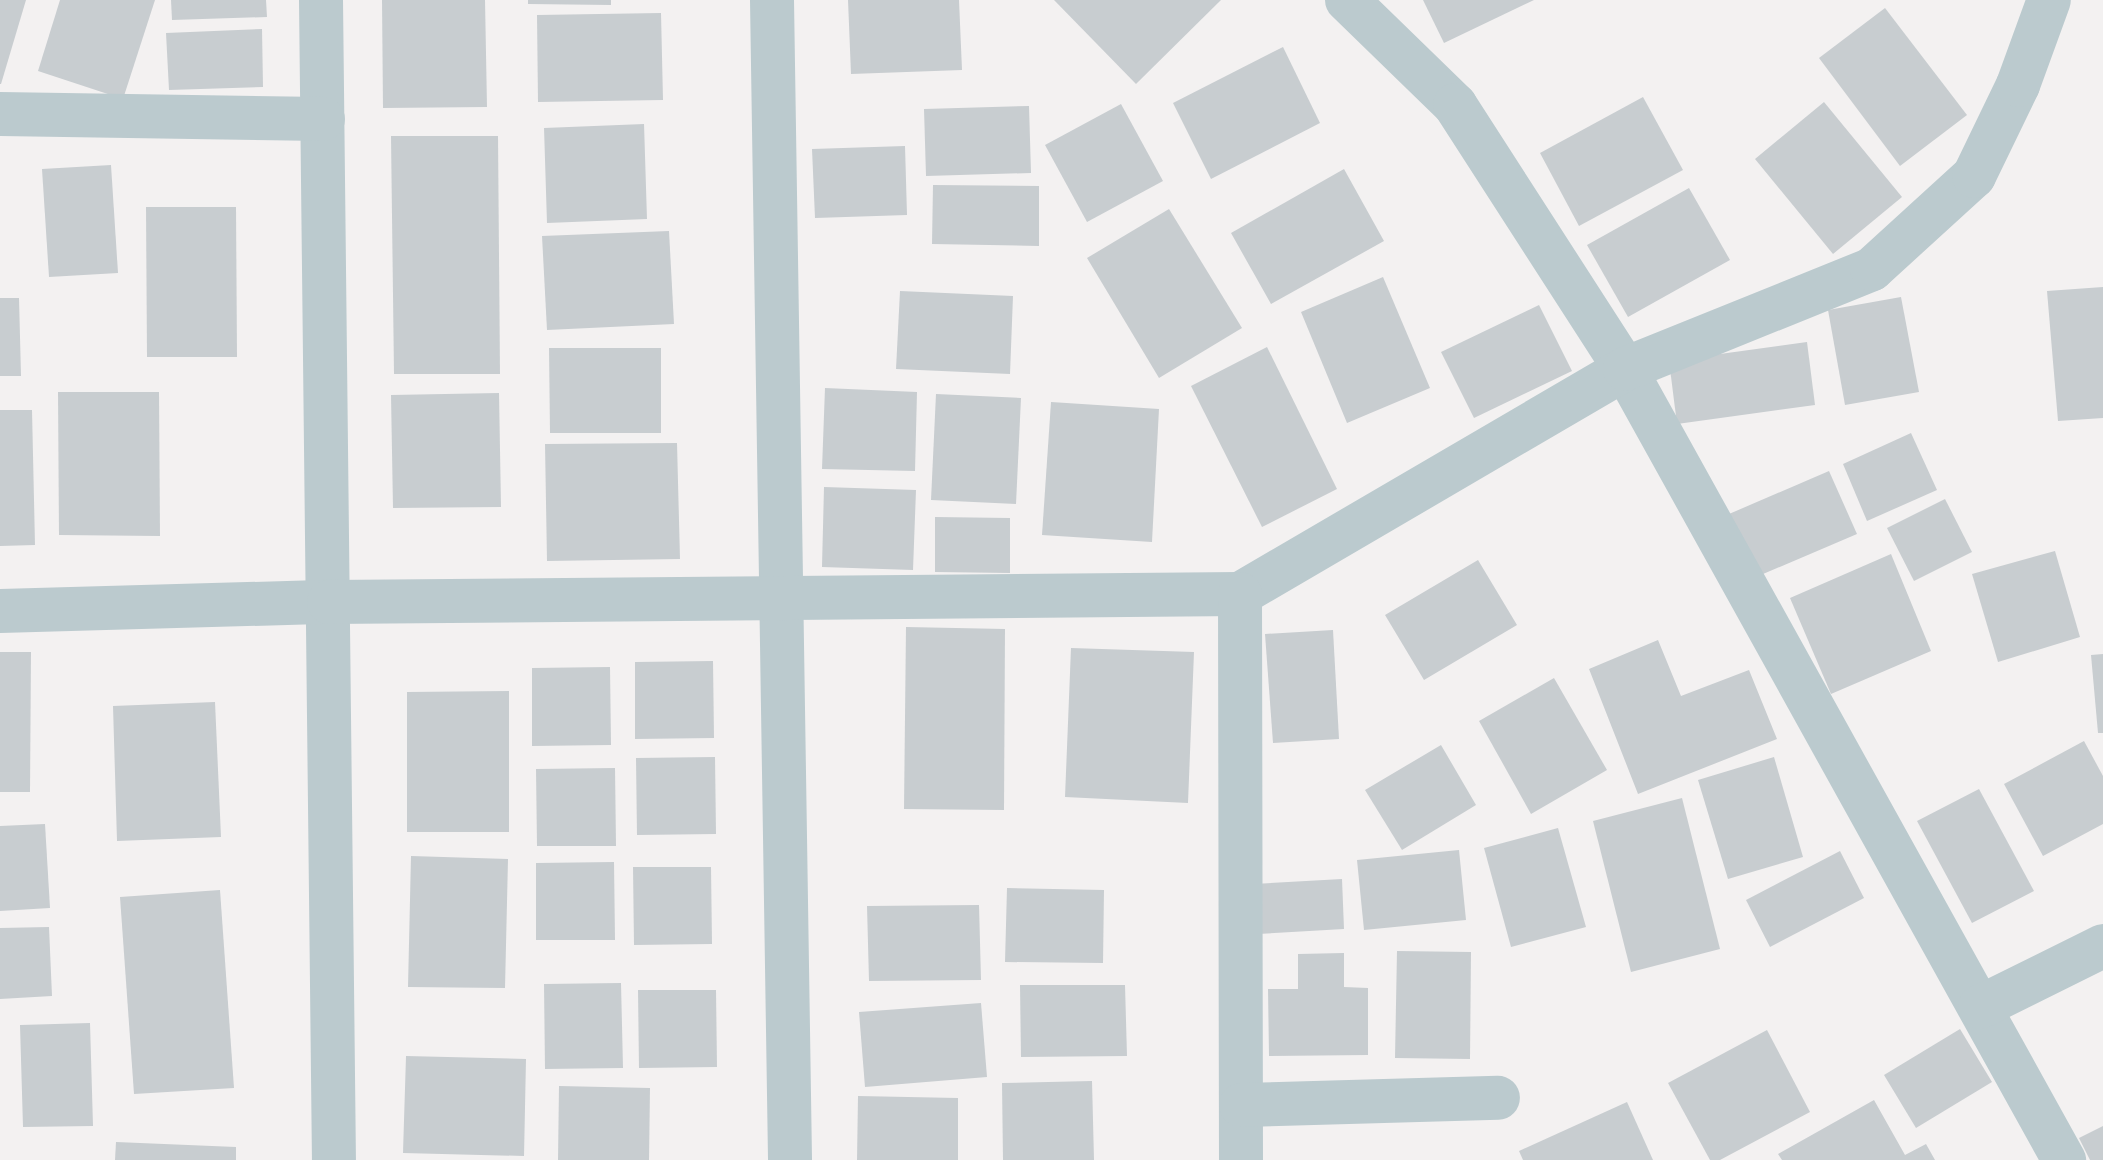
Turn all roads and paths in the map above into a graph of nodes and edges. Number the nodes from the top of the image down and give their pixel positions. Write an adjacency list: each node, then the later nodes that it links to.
1 (321, 0): 6 (street)
2 (772, 0): 9 (street)
3 (1347, 0): 7 (street)
4 (2049, 0): 7 (street)
5 (0, 114): 6 (street)
6 (323, 119): 10 (street)
7 (1625, 369): 8 (street); 13 (street)
8 (1240, 594): 9 (street); 15 (street)
9 (781, 601): 10 (street); 17 (street)
10 (329, 602): 11 (street); 16 (street)
11 (0, 611)
12 (2103, 946): 13 (street)
13 (1980, 1007): 19 (street)
14 (1498, 1098): 15 (street)
15 (1241, 1105): 18 (street)
16 (334, 1160)
17 (790, 1160)
18 (1241, 1160)
19 (2064, 1160)

